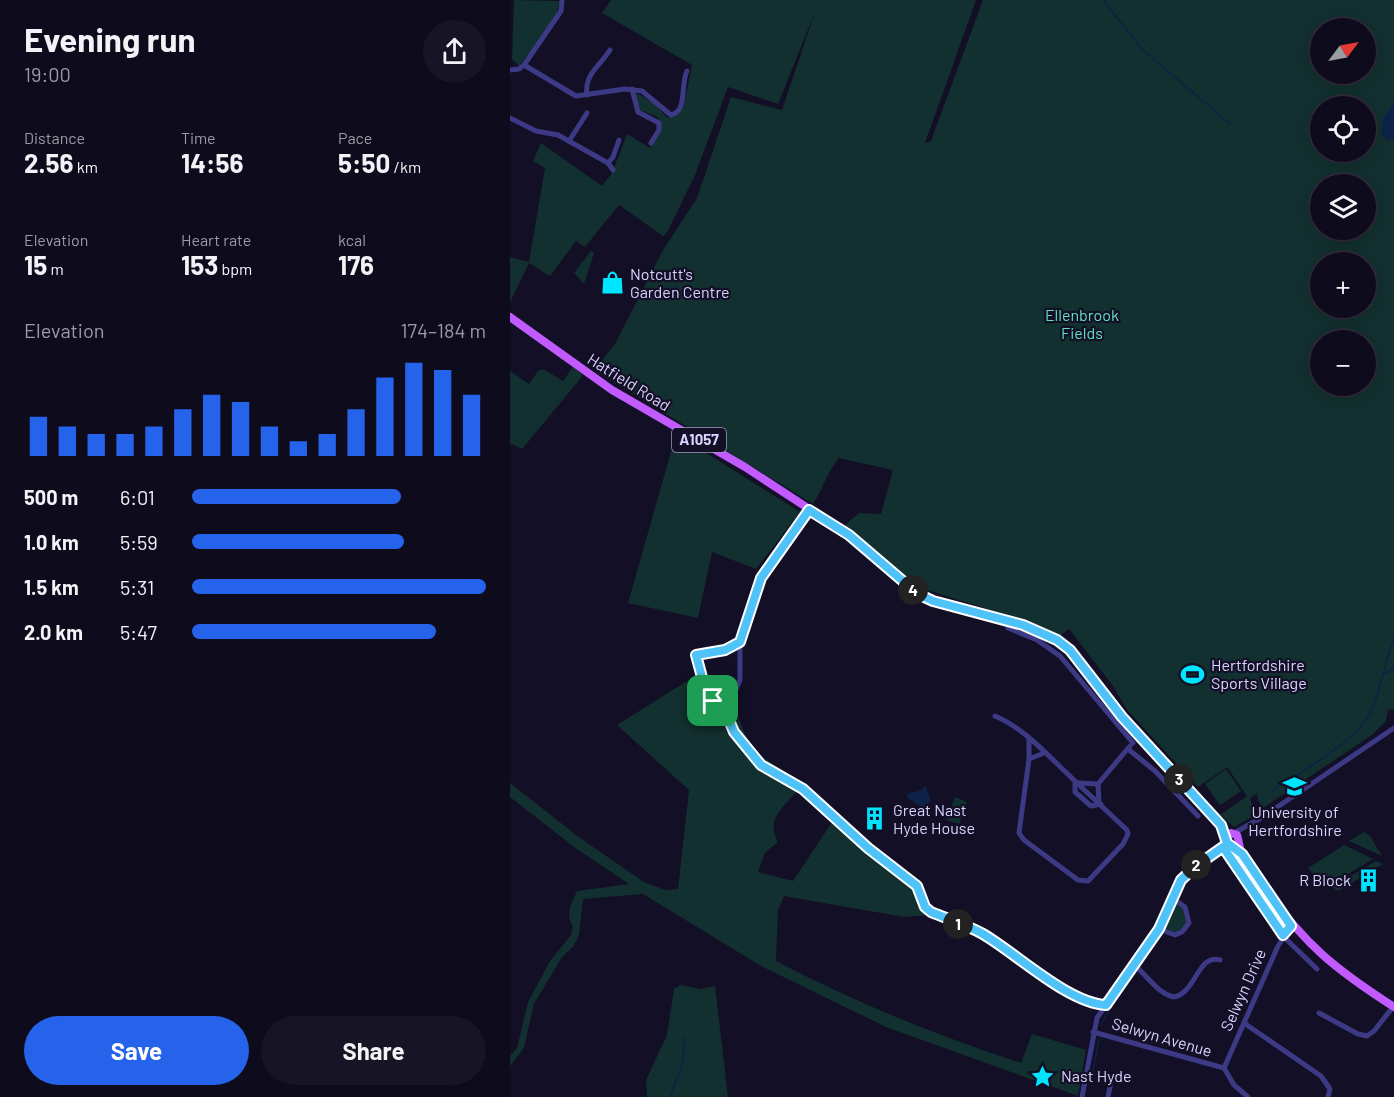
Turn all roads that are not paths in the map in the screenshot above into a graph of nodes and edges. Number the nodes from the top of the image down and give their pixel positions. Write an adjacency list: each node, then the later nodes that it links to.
1 (562, 0): 3 (street)
2 (610, 50): 7 (street)
3 (524, 65): 4 (street); 7 (street)
4 (510, 70)
5 (687, 71): 6 (street)
6 (632, 89): 7 (street); 12 (street)
7 (587, 95)
8 (587, 113): 11 (street)
9 (510, 118): 11 (street)
10 (619, 140): 13 (street)
11 (569, 141): 13 (street)
12 (651, 142)
13 (608, 163): 14 (street)
14 (614, 170)
15 (510, 317): 16 (main road, Hatfield Road / A1057)
16 (809, 510): 17 (main road, Hatfield Road / A1057); 18 (street)
17 (1007, 620): 22 (main road, A1057); 24 (street)
18 (740, 642): 19 (street); 19 (street)
19 (726, 713): 40 (street)
20 (995, 716): 23 (street)
21 (1394, 728): 32 (street)
22 (1140, 736): 24 (street); 32 (main road, A1057)
23 (1029, 739): 26 (street); 27 (street)
24 (1133, 743): 25 (street)
25 (1128, 749): 29 (street); 31 (street)
26 (1044, 753): 27 (street); 28 (street)
27 (1029, 759): 30 (street)
28 (1076, 782): 29 (street); 30 (street)
29 (1098, 784): 30 (street)
30 (1100, 803)
31 (1198, 816)
32 (1231, 841): 33 (street); 34 (main road, A1057); 36 (street)
33 (1172, 898): 35 (street); 35 (street)
34 (1291, 926): 36 (street, Selwyn Drive); 42 (main road, A1057)
35 (1159, 929): 38 (street)
36 (1283, 935): 39 (street); 45 (street, Selwyn Drive)
37 (1220, 960): 38 (street)
38 (1134, 965): 41 (street)
39 (1317, 969)
40 (1091, 1004): 41 (street); 44 (street)
41 (1106, 1005): 44 (street)
42 (1394, 1007): 43 (street)
43 (1319, 1013)
44 (1098, 1018): 46 (street)
45 (1244, 1023): 47 (street, Selwyn Drive); 52 (street)
46 (1093, 1032): 47 (street, Selwyn Avenue); 49 (street)
47 (1224, 1068): 51 (street)
48 (1112, 1077): 50 (street)
49 (1082, 1097)
50 (1108, 1097)
51 (1248, 1097)
52 (1328, 1097)

